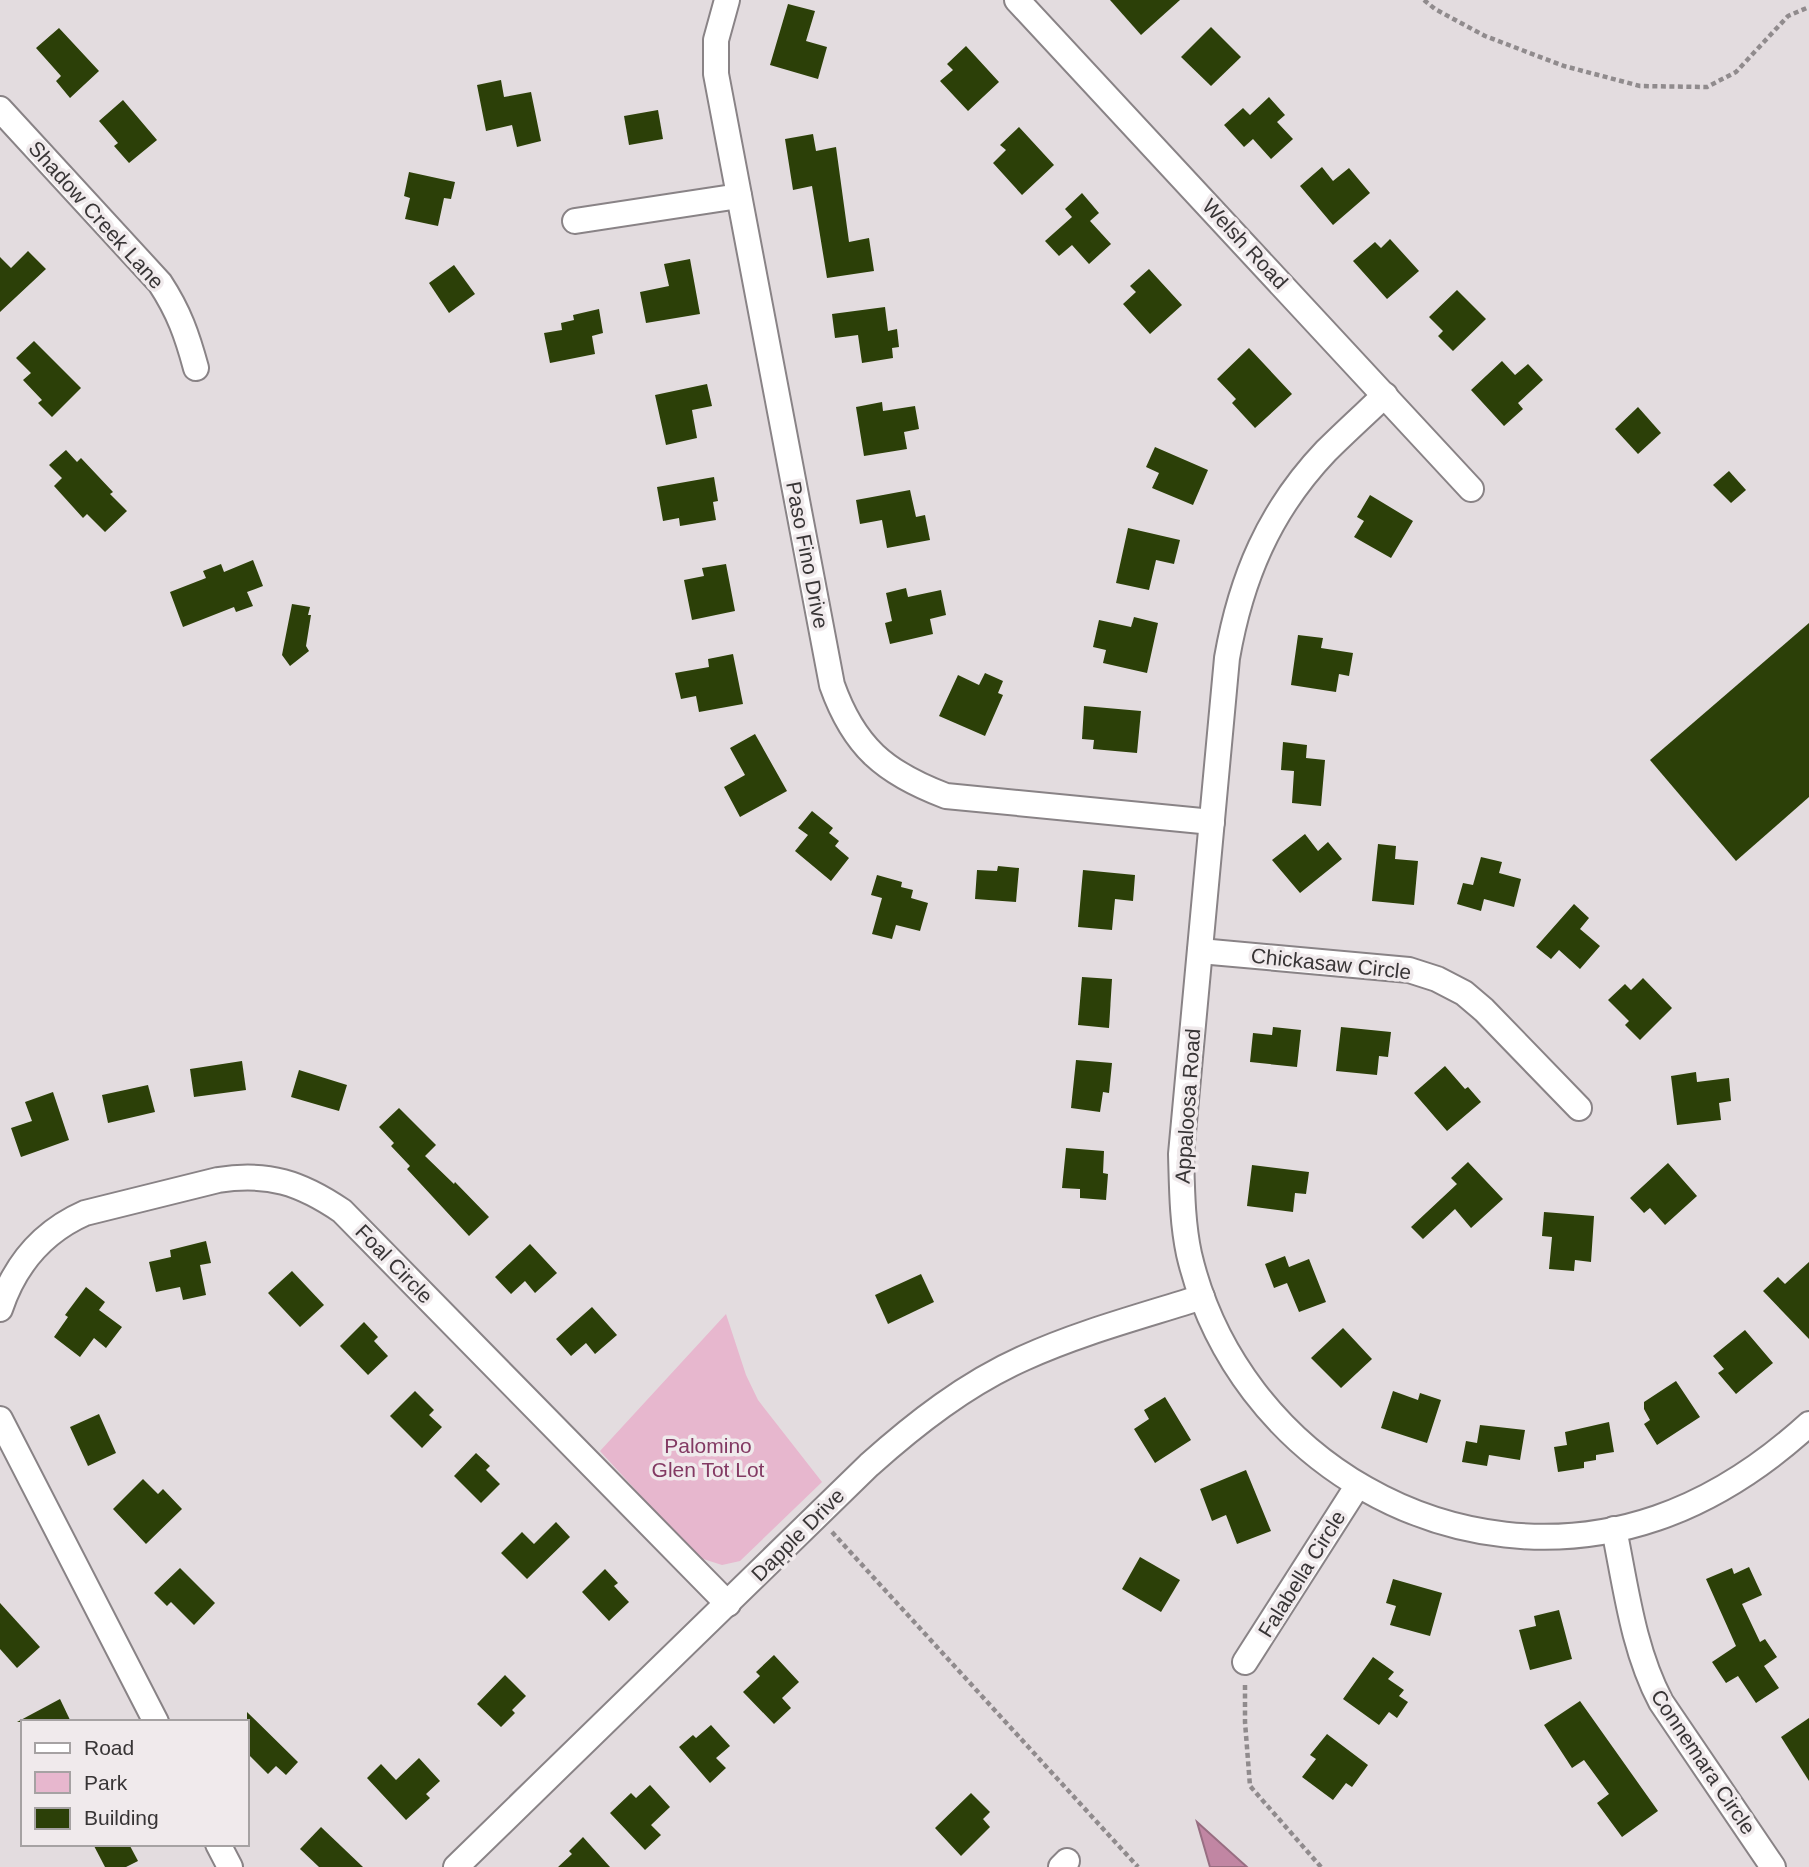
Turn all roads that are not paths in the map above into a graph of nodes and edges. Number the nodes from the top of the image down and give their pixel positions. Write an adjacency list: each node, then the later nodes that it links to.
1 (727, 0): 4 (street, Paso Fino Drive)
2 (1017, 0): 7 (street, Welsh Road)
3 (0, 109): 6 (street, Shadow Creek Lane)
4 (739, 196): 5 (street); 9 (street, Paso Fino Drive)
5 (575, 220)
6 (196, 368)
7 (1385, 395): 8 (street, Welsh Road); 9 (street, Appaloosa Road)
8 (1471, 489)
9 (1212, 822): 10 (street, Appaloosa Road)
10 (1200, 951): 11 (street, Chickasaw Circle); 12 (street, Appaloosa Road)
11 (1578, 1108)
12 (1202, 1297): 16 (street, Appaloosa Road); 18 (street, Dapple Drive)
13 (0, 1309): 18 (street, Foal Circle)
14 (0, 1419): 20 (street)
15 (1809, 1424): 17 (street, Appaloosa Road)
16 (1358, 1485): 17 (street, Appaloosa Road); 19 (street, Falabella Circle)
17 (1614, 1529): 24 (street, Connemara Circle)
18 (728, 1604): 23 (street, Dapple Drive)
19 (1245, 1662)
20 (155, 1720)
21 (219, 1846): 22 (street)
22 (230, 1867)
23 (456, 1867)
24 (1773, 1867)

